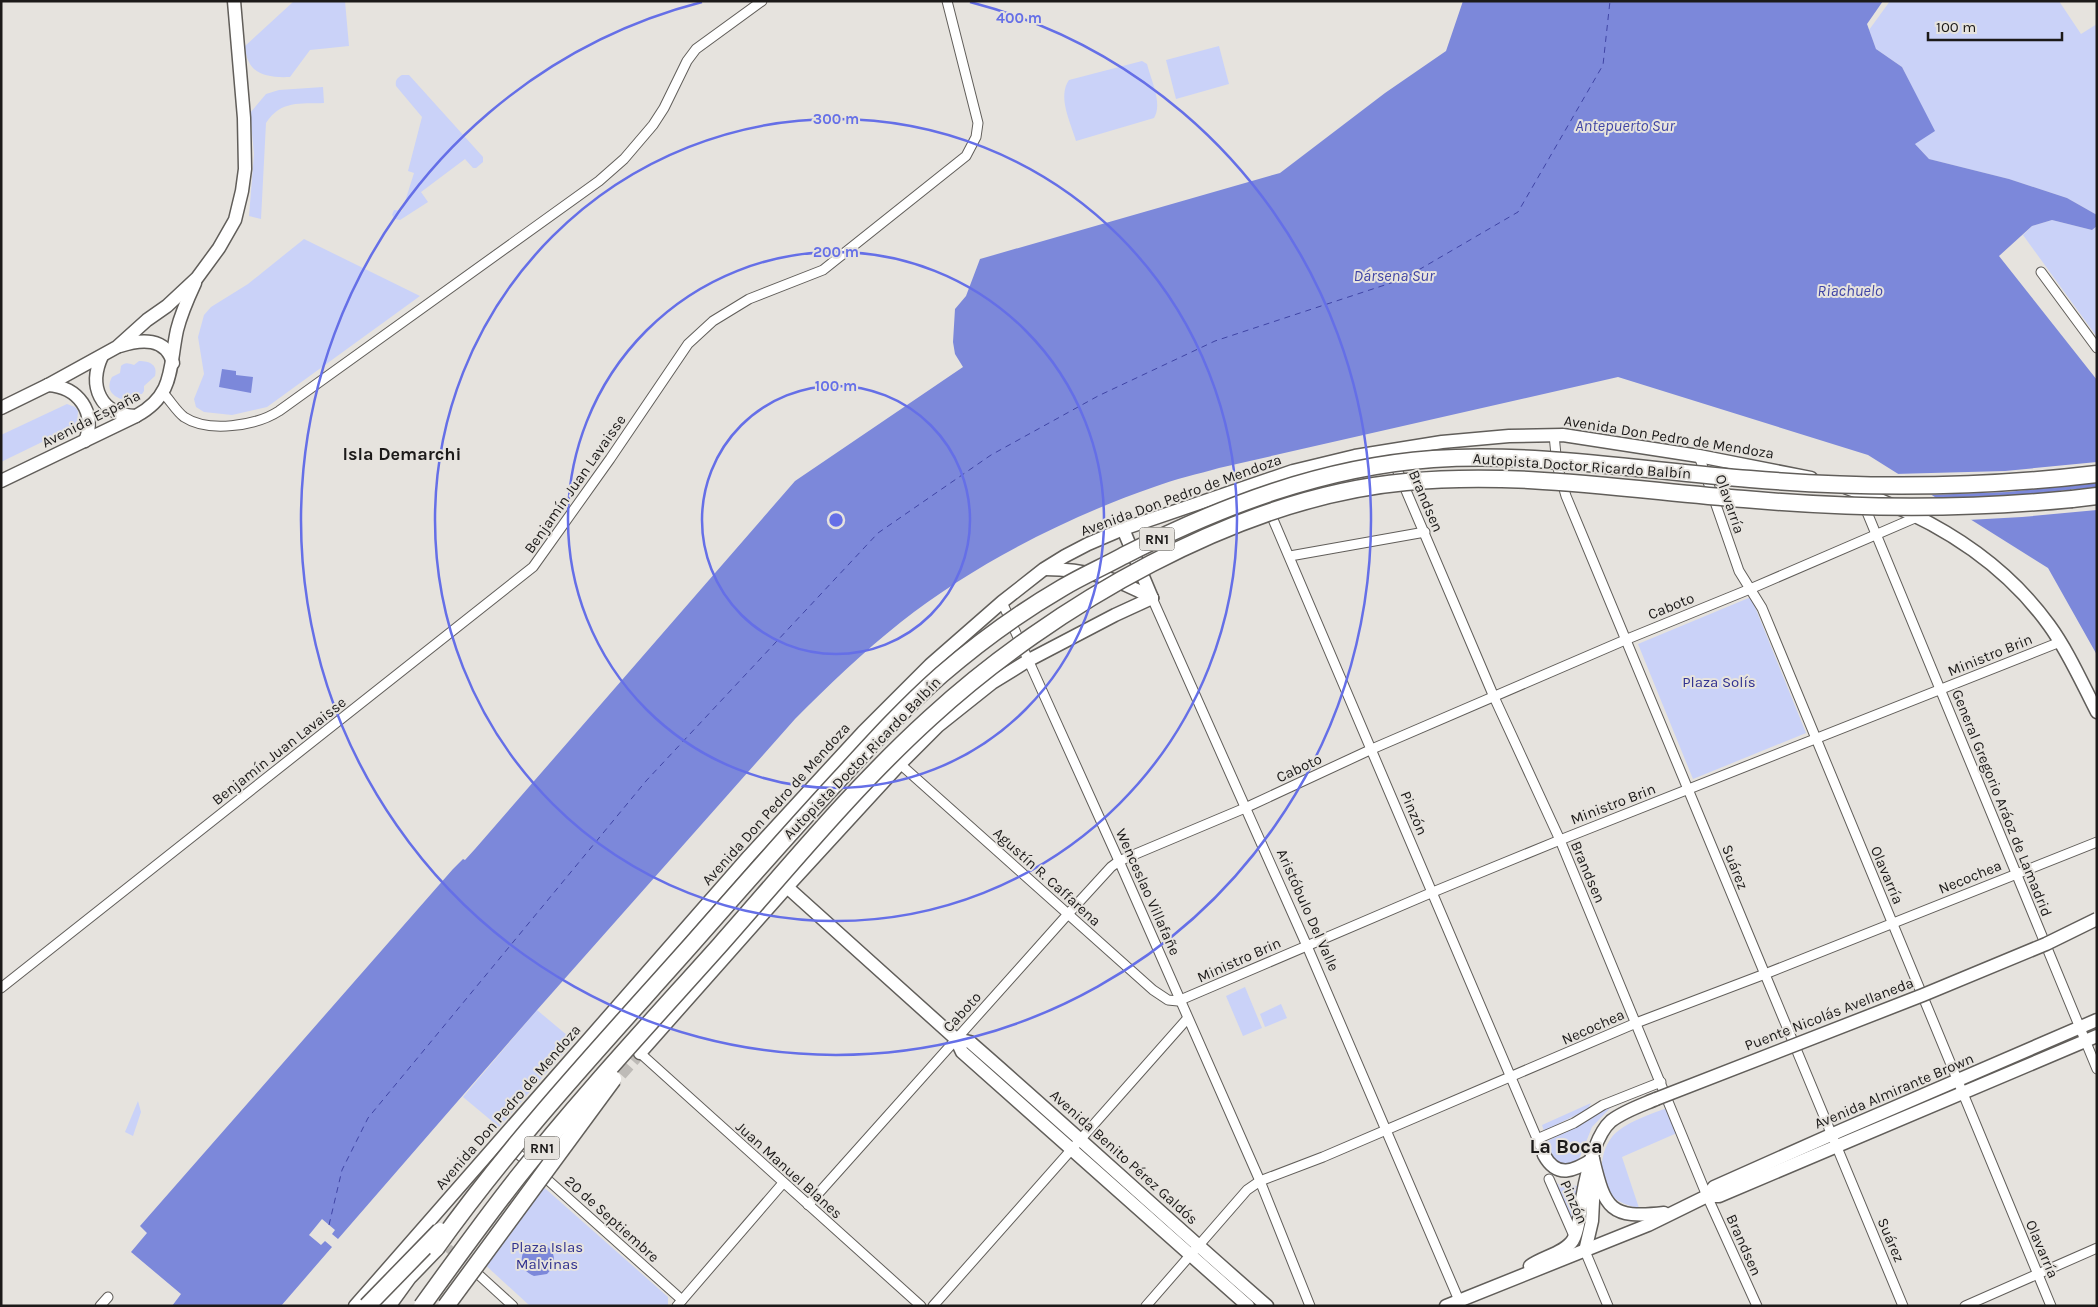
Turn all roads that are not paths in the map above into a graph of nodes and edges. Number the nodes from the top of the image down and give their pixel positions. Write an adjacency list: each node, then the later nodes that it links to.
1 (234, 1): 5 (main road, Avenida España)
2 (762, 1): 11 (street)
3 (947, 1): 58 (street, Benjamín Juan Lavaisse)
4 (2042, 272): 7 (street)
5 (197, 278): 6 (main road, Avenida España); 9 (main road, Avenida España)
6 (117, 347): 8 (main road, Avenida España); 9 (main road)
7 (2097, 348)
8 (102, 356): 10 (main road, Avenida España); 13 (main road)
9 (173, 363): 11 (main road, Avenida España)
10 (48, 385): 12 (main road, Avenida España); 15 (main road)
11 (163, 393): 13 (main road, Avenida España)
12 (1, 408)
13 (136, 416): 15 (main road, Avenida España)
14 (1554, 435): 16 (main road, Avenida Don Pedro de Mendoza); 17 (main road, Avenida Don Pedro de Mendoza); 20 (street, Suárez)
15 (85, 441): 23 (main road, Avenida España)
16 (1389, 450): 18 (street, Brandsen); 19 (main road, Avenida Don Pedro de Mendoza)
17 (1699, 456): 22 (street, Olavarría); 25 (main road, Avenida Don Pedro de Mendoza)
18 (1395, 464): 19 (main road, Avenida Don Pedro de Mendoza); 20 (main road, Avenida Don Pedro de Mendoza); 29 (street, Brandsen)
19 (1324, 465): 24 (main road, Avenida Don Pedro de Mendoza)
20 (1557, 465): 22 (main road, Avenida Don Pedro de Mendoza); 36 (street, Suárez)
21 (2097, 474): 85 (highway, Autopista Doctor Ricardo Balbín / RN1, bridge)
22 (1707, 479): 25 (main road, Avenida Don Pedro de Mendoza); 33 (street, Olavarría)
23 (1, 481)
24 (1257, 482): 28 (main road, Avenida Don Pedro de Mendoza); 31 (street, Pinzón)
25 (1858, 492): 27 (main road, Avenida Don Pedro de Mendoza); 30 (street, General Gregorio Aráoz de Lamadrid)
26 (2097, 496): 59 (highway, Autopista Doctor Ricardo Balbín / RN1, bridge)
27 (1917, 517): 30 (street, Caboto); 37 (main road, Avenida Don Pedro de Mendoza)
28 (1123, 530): 32 (main road, Avenida Don Pedro de Mendoza); 34 (main road, Aristóbulo Del Valle)
29 (1425, 532): 31 (street); 40 (street, Brandsen)
30 (1876, 535): 33 (street, Caboto); 39 (street, General Gregorio Aráoz de Lamadrid)
31 (1290, 556): 43 (street, Pinzón)
32 (1044, 569): 34 (main road); 35 (main road, Avenida Don Pedro de Mendoza)
33 (1750, 589): 36 (street, Caboto); 42 (street, Olavarría)
34 (1152, 598): 38 (main road); 46 (street, Aristóbulo Del Valle)
35 (1002, 602): 38 (street, Wenceslao Villafañe); 77 (main road, Avenida Don Pedro de Mendoza)
36 (1625, 640): 40 (street, Caboto); 45 (street, Suárez)
37 (2060, 642): 39 (street, Ministro Brin); 41 (main road, Avenida Don Pedro de Mendoza)
38 (1029, 660): 44 (main road); 49 (street, Wenceslao Villafañe)
39 (1941, 690): 42 (street, Ministro Brin); 50 (street, General Gregorio Aráoz de Lamadrid)
40 (1494, 697): 43 (street, Caboto); 47 (street, Brandsen)
41 (2097, 712)
42 (1815, 738): 45 (street, Ministro Brin); 55 (street, Olavarría)
43 (1372, 749): 46 (street, Caboto); 52 (street, Pinzón)
44 (900, 764): 51 (main road); 53 (street, Agustín R. Caffarena)
45 (1689, 790): 47 (street, Ministro Brin); 57 (street, Suárez)
46 (1245, 808): 49 (street, Caboto); 56 (street, Aristóbulo Del Valle)
47 (1560, 840): 52 (street, Ministro Brin); 63 (street, Brandsen)
48 (2097, 842): 50 (street, Necochea)
49 (1119, 861): 53 (street, Caboto); 60 (street, Wenceslao Villafañe)
50 (2016, 873): 55 (street, Necochea); 64 (street, General Gregorio Aráoz de Lamadrid)
51 (787, 887): 66 (main road, Avenida Benito Pérez Galdós); 67 (main road)
52 (1433, 892): 56 (street, Ministro Brin); 69 (street, Pinzón)
53 (1068, 914): 60 (street, Agustín R. Caffarena); 66 (street, Caboto)
54 (2097, 918): 81 (main road, Puente Nicolás Avellaneda, bridge)
55 (1892, 922): 57 (street, Necochea); 70 (street, Olavarría)
56 (1307, 946): 60 (street, Ministro Brin); 73 (street, Aristóbulo Del Valle)
57 (1765, 974): 63 (street, Necochea); 74 (street, Suárez)
58 (1, 988)
59 (672, 998): 105 (highway, Autopista Doctor Ricardo Balbín / RN1, bridge); 106 (highway, bridge)
60 (1180, 1001): 61 (street, Wenceslao Villafañe)
61 (1188, 1019): 75 (street); 83 (street, Wenceslao Villafañe)
62 (2097, 1020): 64 (main road, Avenida Almirante Brown)
63 (1636, 1023): 69 (street, Necochea); 71 (street, Brandsen)
64 (2079, 1029): 65 (street, General Gregorio Aráoz de Lamadrid); 70 (main road, Avenida Almirante Brown)
65 (2091, 1038): 68 (street, General Gregorio Aráoz de Lamadrid); 72 (main road, Avenida Almirante Brown)
66 (956, 1039): 75 (main road, Avenida Benito Pérez Galdós); 79 (main road, Avenida Benito Pérez Galdós); 87 (street, Caboto)
67 (640, 1053): 84 (street, Juan Manuel Blanes)
68 (2097, 1069)
69 (1511, 1077): 73 (street, Necochea); 76 (street, Pinzón)
70 (1957, 1081): 72 (street, Olavarría); 74 (main road, Avenida Almirante Brown)
71 (1661, 1082): 76 (street); 86 (street, Brandsen)
72 (1963, 1093): 78 (main road, Avenida Almirante Brown); 95 (street, Olavarría)
73 (1386, 1130): 83 (street, Necochea); 99 (street, Aristóbulo Del Valle)
74 (1832, 1135): 78 (street, Suárez); 86 (main road, Avenida Almirante Brown)
75 (1081, 1138): 79 (street); 92 (main road, Avenida Benito Pérez Galdós)
76 (1537, 1139): 80 (street, Pinzón)
77 (502, 1140): 98 (street, 20 de Septiembre); 101 (main road, Avenida Don Pedro de Mendoza)
78 (1836, 1147): 86 (main road, Avenida Almirante Brown); 117 (street, Suárez)
79 (1071, 1149): 92 (main road, Avenida Benito Pérez Galdós); 109 (street)
80 (1544, 1155): 81 (main road)
81 (1593, 1159): 88 (main road); 89 (main road, Puente Nicolás Avellaneda); 93 (main road, Puente Nicolás Avellaneda)
82 (1549, 1179): 89 (street, Pinzón)
83 (1260, 1181): 92 (street, Necochea); 113 (street, Wenceslao Villafañe)
84 (783, 1183): 87 (street, Juan Manuel Blanes); 98 (street)
85 (474, 1195): 90 (highway, Autopista Doctor Ricardo Balbín / RN1, bridge); 102 (highway, bridge)
86 (1707, 1196): 88 (main road, Avenida Almirante Brown); 116 (street, Brandsen)
87 (808, 1205): 108 (street, Juan Manuel Blanes)
88 (1669, 1213): 93 (main road, Avenida Almirante Brown)
89 (1574, 1236): 94 (main road, Avenida Almirante Brown)
90 (436, 1248): 103 (highway, Autopista Doctor Ricardo Balbín / RN1); 104 (highway)
91 (2097, 1248): 95 (street)
92 (1195, 1251): 110 (street, Necochea); 111 (main road, Avenida Benito Pérez Galdós); 112 (main road, Avenida Benito Pérez Galdós)
93 (1585, 1251): 94 (main road, Avenida Almirante Brown); 115 (street)
94 (1521, 1274): 99 (main road, Avenida Almirante Brown)
95 (2037, 1274): 118 (street); 119 (street, Olavarría)
96 (479, 1275): 107 (street)
97 (108, 1297): 100 (street)
98 (679, 1303)
99 (1460, 1303): 114 (main road, Avenida Almirante Brown)
100 (100, 1306)
101 (355, 1306)
102 (367, 1306)
103 (387, 1306)
104 (397, 1306)
105 (422, 1306)
106 (446, 1306)
107 (513, 1306)
108 (921, 1306)
109 (932, 1306)
110 (1146, 1306)
111 (1248, 1306)
112 (1267, 1306)
113 (1310, 1306)
114 (1446, 1306)
115 (1608, 1306)
116 (1756, 1306)
117 (1904, 1306)
118 (1964, 1306)
119 (2051, 1306)

